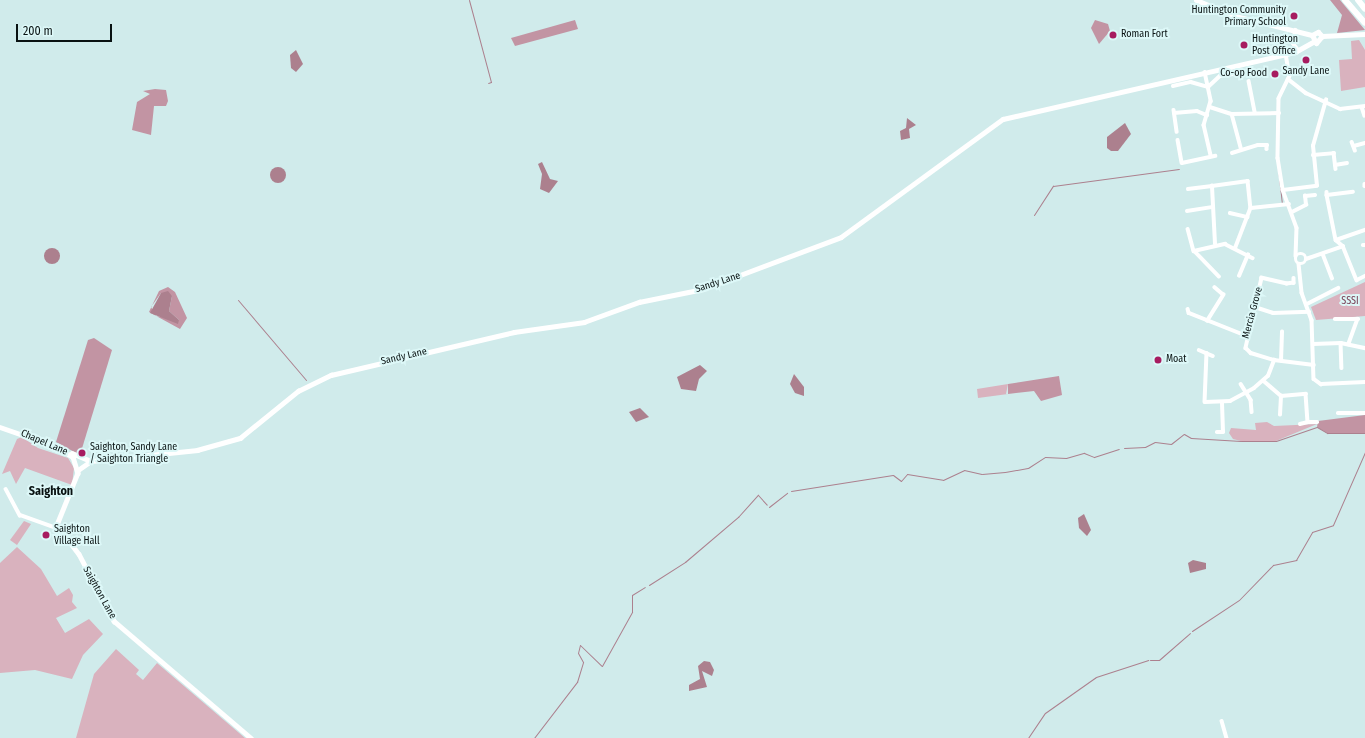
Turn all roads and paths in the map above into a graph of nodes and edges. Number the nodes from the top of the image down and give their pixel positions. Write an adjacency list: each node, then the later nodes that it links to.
1 (1196, 0): 6 (main road)
2 (1345, 0): 5 (highway)
3 (1358, 0): 4 (highway)
4 (1365, 9)
5 (1365, 23)
6 (1296, 30): 8 (main road); 11 (street)
7 (1365, 34): 9 (main road)
8 (1312, 35): 9 (main road); 10 (main road)
9 (1322, 36): 10 (main road)
10 (1313, 42): 11 (street, Sandy Lane)
11 (1299, 51): 12 (street, Sandy Lane)
12 (1286, 54): 13 (street, Sandy Lane); 15 (street)
13 (1205, 72): 18 (street); 109 (street, Sandy Lane)
14 (1239, 73): 18 (street)
15 (1288, 80): 19 (street); 23 (street)
16 (1249, 81): 22 (street)
17 (1172, 86): 18 (street)
18 (1208, 87): 21 (street)
19 (1326, 100): 20 (street); 34 (street)
20 (1364, 106): 26 (street)
21 (1210, 107): 24 (street); 25 (street)
22 (1255, 112): 23 (street); 24 (street)
23 (1279, 113): 40 (street)
24 (1232, 114): 32 (street)
25 (1207, 115): 27 (street); 28 (street)
26 (1365, 116)
27 (1177, 132)
28 (1178, 140)
29 (1365, 142): 31 (street)
30 (1267, 145): 32 (street)
31 (1354, 146)
32 (1242, 148): 33 (street)
33 (1232, 154)
34 (1313, 155): 36 (street); 40 (street)
35 (1347, 163): 36 (street)
36 (1335, 165): 37 (street)
37 (1336, 169)
38 (1212, 186): 39 (street); 44 (street); 45 (street)
39 (1191, 190)
40 (1283, 190): 43 (street)
41 (1314, 195): 47 (street)
42 (1350, 197): 54 (street)
43 (1289, 204): 45 (street); 47 (street)
44 (1213, 207): 46 (street); 55 (street)
45 (1251, 208): 49 (street)
46 (1187, 210)
47 (1292, 212): 61 (street)
48 (1232, 214): 49 (street)
49 (1248, 217): 57 (street)
50 (1358, 226): 53 (street)
51 (1188, 229): 58 (street)
52 (1365, 230): 53 (street)
53 (1360, 231): 54 (street)
54 (1336, 240): 56 (street)
55 (1215, 244): 57 (street); 58 (street)
56 (1343, 246): 59 (street); 67 (street)
57 (1236, 247): 60 (street)
58 (1194, 251): 68 (street)
59 (1323, 254): 63 (street); 71 (street)
60 (1248, 255): 62 (street); 66 (street)
61 (1298, 255): 63 (street); 64 (street)
62 (1253, 258)
63 (1306, 258): 64 (street)
64 (1301, 264): 74 (street)
65 (1264, 272): 69 (street, Mercia Grove)
66 (1242, 273)
67 (1365, 276)
68 (1219, 277)
69 (1262, 278): 70 (street, Mercia Grove); 75 (street, Mercia Grove)
70 (1294, 278)
71 (1332, 278)
72 (1215, 288): 79 (street)
73 (1338, 288): 74 (street)
74 (1307, 304): 76 (street)
75 (1255, 307): 76 (street); 81 (street, Mercia Grove)
76 (1309, 312): 83 (street)
77 (1189, 313): 79 (street)
78 (1335, 319): 84 (street)
79 (1207, 321): 81 (street)
80 (1282, 332): 90 (street)
81 (1247, 336): 89 (street, Mercia Grove)
82 (1341, 343): 83 (street); 84 (street); 92 (street)
83 (1313, 344): 91 (street)
84 (1349, 344): 85 (street)
85 (1365, 348)
86 (1199, 350): 87 (street)
87 (1207, 353): 88 (street); 98 (street)
88 (1213, 356)
89 (1274, 360): 90 (street, Mercia Grove); 93 (street)
90 (1281, 361): 91 (street, Mercia Grove)
91 (1314, 365): 94 (street)
92 (1342, 368)
93 (1264, 381): 96 (street); 97 (street)
94 (1365, 382)
95 (1241, 384): 96 (street)
96 (1246, 392): 98 (street); 99 (street)
97 (1281, 396): 100 (street); 103 (street)
98 (1222, 402): 107 (street)
99 (1252, 412)
100 (1279, 413)
101 (1338, 413): 102 (street)
102 (1365, 413)
103 (1308, 422): 104 (street); 105 (street)
104 (1317, 422)
105 (1300, 424)
106 (0, 427): 108 (street, Chapel Lane)
107 (1217, 432)
108 (69, 452): 109 (street); 110 (street, Chapel Lane)
109 (91, 461): 110 (street, Sandy Lane)
110 (78, 470): 112 (street)
111 (6, 489): 112 (street)
112 (59, 529): 114 (street, Saighton Lane)
113 (1222, 721): 115 (street)
114 (251, 738)
115 (1227, 738)

